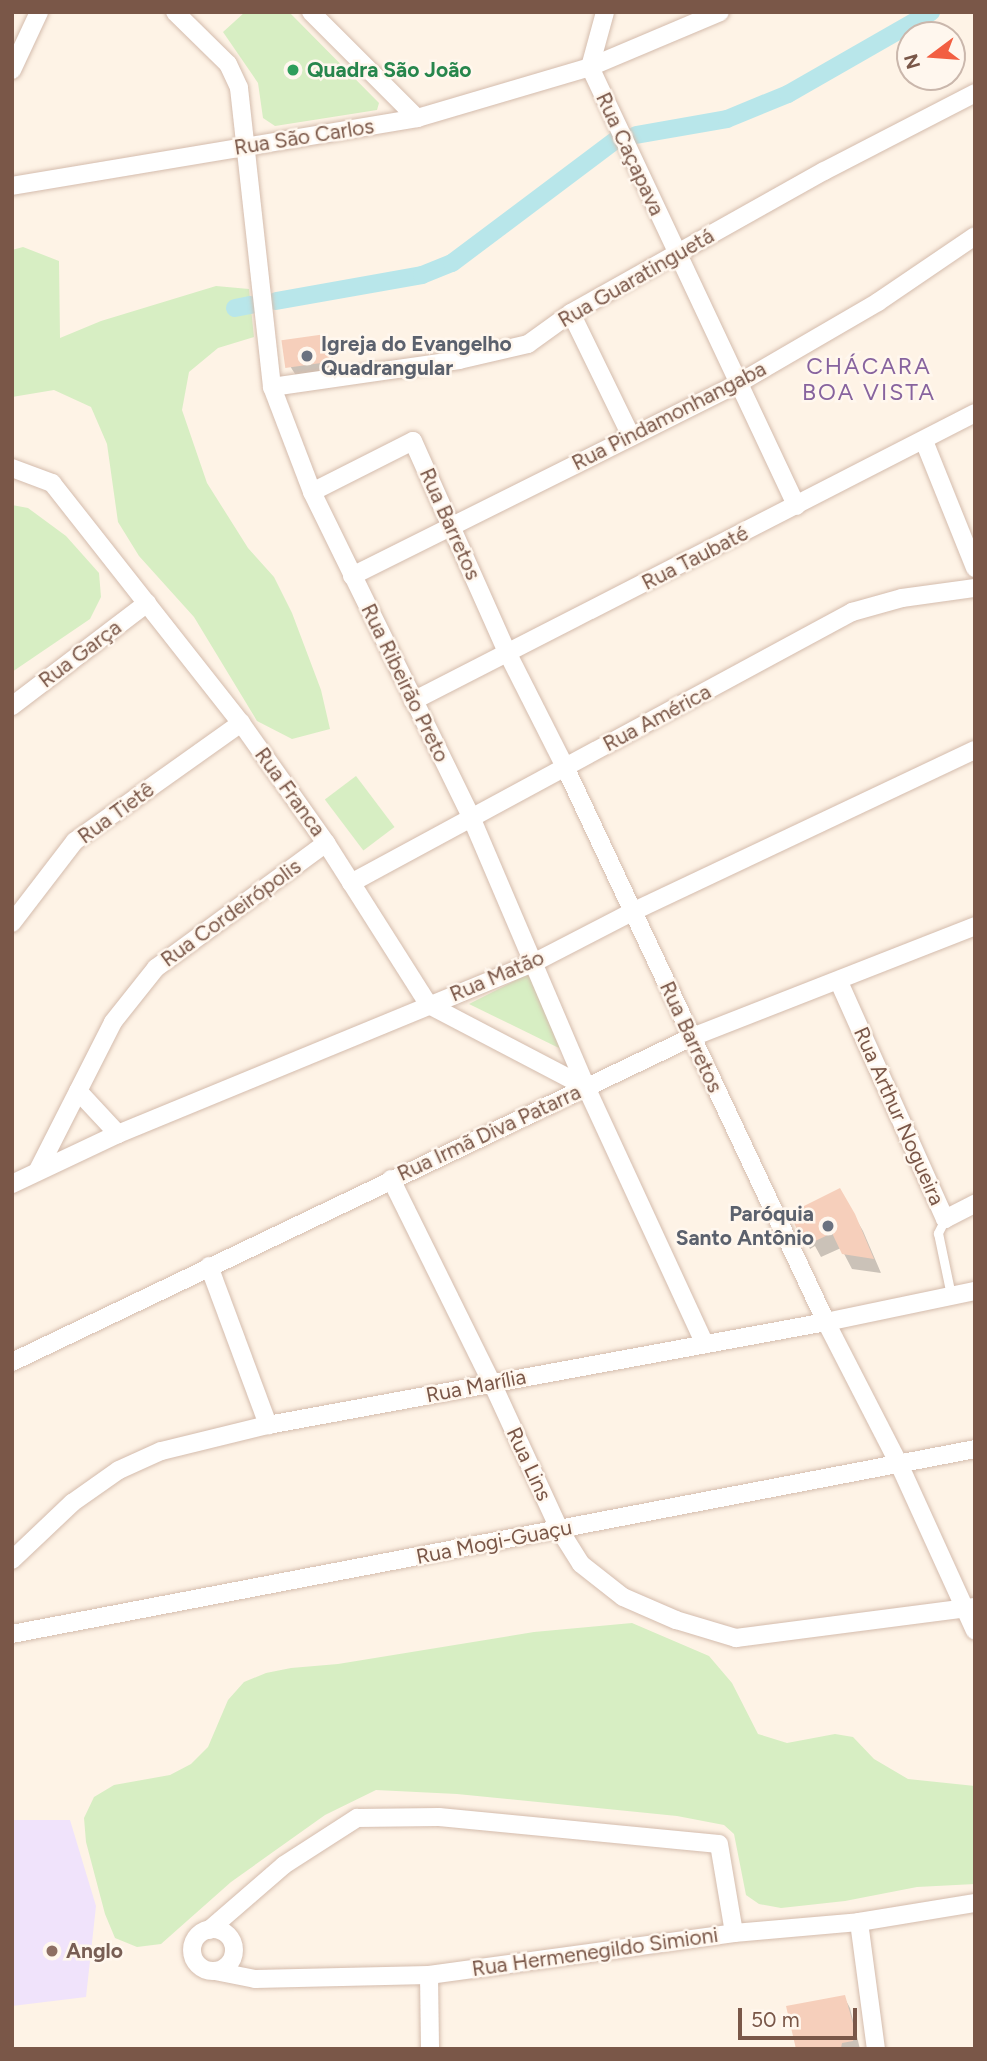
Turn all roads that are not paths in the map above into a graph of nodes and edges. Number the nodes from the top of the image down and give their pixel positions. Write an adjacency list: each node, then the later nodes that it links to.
1 (39, 12): 7 (street)
2 (175, 12): 10 (street, Rua Ribeirão Preto)
3 (311, 12): 9 (street)
4 (605, 12): 6 (street)
5 (717, 13): 6 (street, Rua São Carlos)
6 (590, 67): 9 (street, Rua São Carlos); 13 (street, Rua Caçapava)
7 (12, 70)
8 (975, 93): 13 (street, Rua Guaratinguetá)
9 (417, 118): 10 (street, Rua São Carlos)
10 (248, 146): 11 (street, Rua São Carlos); 16 (street, Rua Ribeirão Preto)
11 (12, 186)
12 (975, 236): 15 (street, Rua Pindamonhangaba)
13 (677, 254): 14 (street, Rua Guaratinguetá); 15 (street, Rua Caçapava)
14 (571, 313): 16 (street, Rua Guaratinguetá); 18 (street)
15 (739, 383): 18 (street, Rua Pindamonhangaba); 22 (street, Rua Caçapava)
16 (272, 387): 21 (street, Rua Ribeirão Preto)
17 (975, 413): 19 (street, Rua Taubaté)
18 (631, 436): 23 (street, Rua Pindamonhangaba)
19 (924, 441): 22 (street, Rua Taubaté); 24 (street)
20 (12, 468): 27 (street, Rua Franca)
21 (312, 492): 23 (street, Rua Barretos); 25 (street, Rua Ribeirão Preto)
22 (797, 506): 28 (street, Rua Taubaté)
23 (449, 526): 25 (street, Rua Pindamonhangaba); 28 (street, Rua Barretos)
24 (975, 568)
25 (352, 576): 29 (street, Rua Ribeirão Preto)
26 (975, 588): 33 (street, Rua América)
27 (147, 603): 30 (street, Rua Garça); 31 (street, Rua Franca)
28 (508, 654): 29 (street, Rua Taubaté); 33 (street, Rua Barretos)
29 (413, 701): 34 (street, Rua Ribeirão Preto)
30 (12, 706)
31 (241, 723): 35 (street, Rua Franca); 38 (street, Rua Tietê)
32 (975, 750): 37 (street, Rua Matão)
33 (565, 767): 34 (street, Rua América); 37 (street, Rua Barretos)
34 (471, 817): 36 (street, Rua América); 40 (street, Rua Ribeirão Preto)
35 (326, 843): 36 (street, Rua Franca); 45 (street, Rua Cordeirópolis)
36 (351, 883): 42 (street, Rua Franca)
37 (632, 912): 40 (street, Rua Matão); 43 (street, Rua Barretos)
38 (13, 920)
39 (975, 926): 41 (street, Rua Irmã Diva Patarra)
40 (533, 963): 42 (street, Rua Matão); 44 (street, Rua Ribeirão Preto)
41 (839, 982): 43 (street, Rua Irmã Diva Patarra); 51 (street, Rua Arthur Nogueira)
42 (429, 1005): 44 (street, Rua Franca); 46 (street, Rua Matão)
43 (692, 1037): 44 (street, Rua Irmã Diva Patarra); 55 (street, Rua Barretos)
44 (586, 1087): 48 (street, Rua Irmã Diva Patarra); 56 (street, Rua Ribeirão Preto)
45 (78, 1091): 46 (street); 47 (street, Rua Cordeirópolis)
46 (118, 1134): 47 (street, Rua Matão)
47 (38, 1170): 49 (street, Rua Matão)
48 (391, 1179): 52 (street, Rua Irmã Diva Patarra); 58 (street, Rua Lins)
49 (12, 1184)
50 (975, 1204): 51 (street, Rua Arthur Nogueira)
51 (944, 1219): 54 (lane)
52 (209, 1266): 57 (street, Rua Irmã Diva Patarra); 59 (street)
53 (975, 1290): 54 (street, Rua Marília)
54 (951, 1294): 55 (street, Rua Marília)
55 (825, 1322): 56 (street, Rua Marília); 61 (street, Rua Barretos)
56 (705, 1344): 58 (street, Rua Marília)
57 (12, 1362)
58 (492, 1383): 59 (street, Rua Marília); 62 (street, Rua Lins)
59 (268, 1425): 63 (street, Rua Marília)
60 (975, 1449): 61 (street, Rua Mogi-Guaçu)
61 (898, 1464): 62 (street, Rua Mogi-Guaçu); 64 (street, Rua Barretos)
62 (559, 1529): 64 (street, Rua Lins); 66 (street, Rua Mogi-Guaçu)
63 (12, 1560)
64 (969, 1608): 65 (street, Rua Barretos)
65 (975, 1631)
66 (12, 1634)
67 (975, 1903): 68 (street, Rua Hermenegildo Simioni)
68 (859, 1922): 70 (street, Rua Hermenegildo Simioni); 74 (street)
69 (209, 1930): 70 (street); 71 (street); 71 (street)
70 (734, 1933): 72 (street, Rua Hermenegildo Simioni)
71 (215, 1971): 72 (street, Rua Hermenegildo Simioni)
72 (429, 1975): 73 (street)
73 (430, 2049)
74 (876, 2049)

